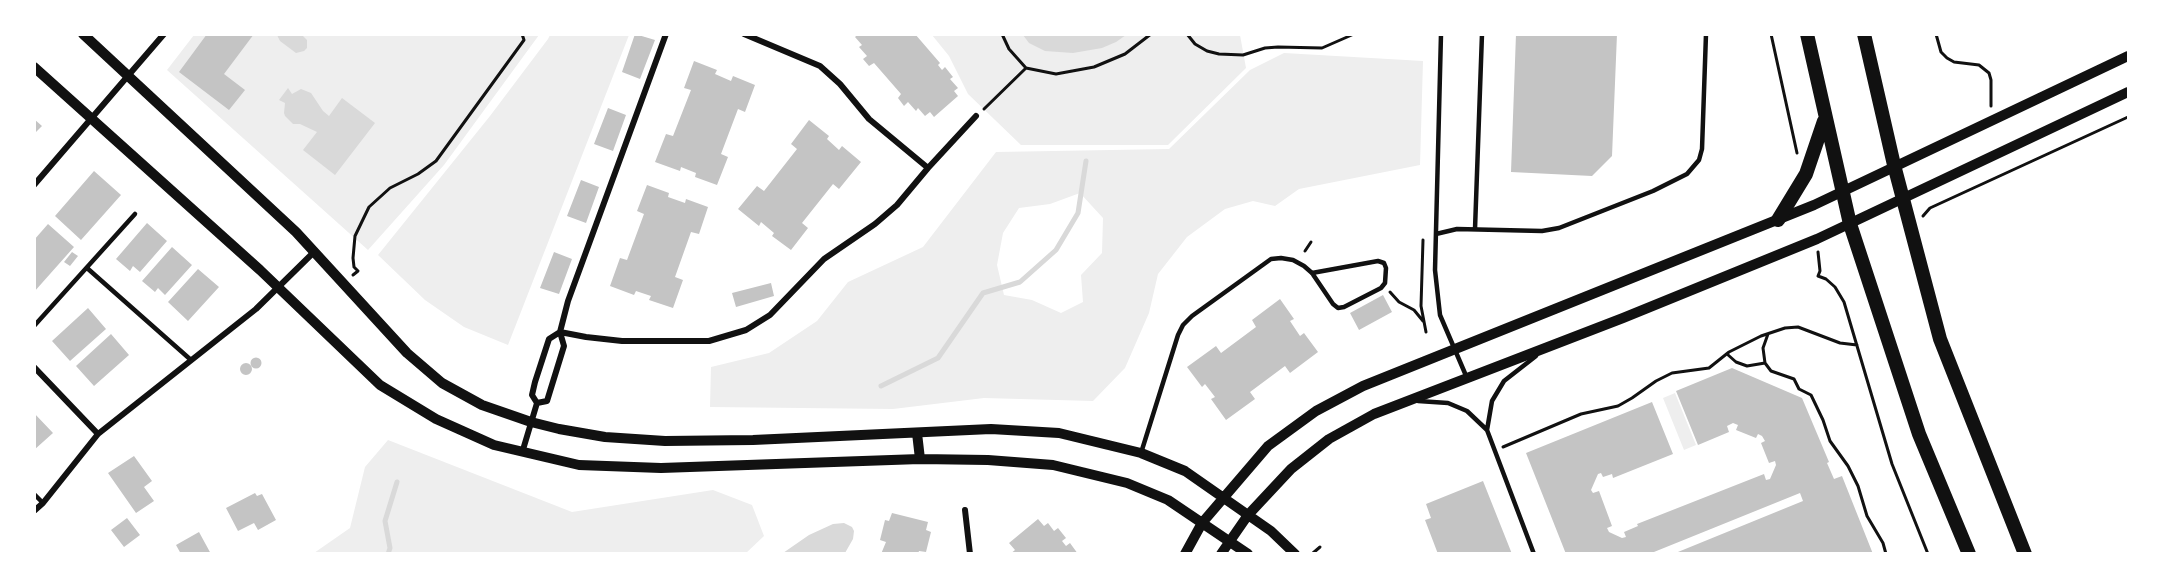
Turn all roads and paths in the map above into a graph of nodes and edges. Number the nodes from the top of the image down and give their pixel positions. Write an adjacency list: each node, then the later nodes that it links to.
1 (82, 34): 20 (street)
2 (164, 34): 20 (street)
3 (522, 34): 42 (path)
4 (666, 34): 50 (street)
5 (744, 34): 29 (street)
6 (1002, 34): 19 (path)
7 (1151, 34): 19 (path)
8 (1187, 34): 9 (path)
9 (1354, 34)
10 (1442, 34): 38 (lane)
11 (1482, 34): 37 (lane)
12 (1706, 34): 37 (lane)
13 (1771, 34): 27 (path)
14 (1807, 34): 26 (main road)
15 (1864, 34): 28 (main road)
16 (1936, 34): 22 (path)
17 (2128, 56): 28 (street)
18 (34, 67): 25 (street)
19 (1026, 68): 23 (path)
20 (129, 77): 25 (street); 41 (street)
21 (2128, 92): 32 (street)
22 (1990, 95)
23 (976, 116): 29 (street)
24 (2128, 117): 34 (path)
25 (93, 119): 30 (street); 47 (street)
26 (1825, 119): 31 (main road); 35 (main road)
27 (1799, 163)
28 (1894, 165): 31 (street); 32 (main road)
29 (928, 168): 50 (street)
30 (34, 185)
31 (1841, 192): 35 (street); 36 (main road)
32 (1903, 199): 36 (street); 89 (main road)
33 (135, 214): 43 (lane)
34 (1917, 219)
35 (1778, 220): 54 (street)
36 (1850, 224): 53 (street); 88 (main road)
37 (1475, 229): 38 (lane)
38 (1436, 234): 54 (lane)
39 (1311, 242): 40 (path)
40 (1305, 251)
41 (314, 252): 47 (street); 62 (street)
42 (354, 267)
43 (87, 268): 49 (lane); 56 (lane)
44 (1820, 271): 52 (path)
45 (1312, 273): 46 (lane); 46 (lane); 68 (lane)
46 (1383, 285): 48 (path)
47 (278, 288): 56 (street); 67 (street)
48 (1424, 322)
49 (34, 326)
50 (560, 332): 61 (street); 61 (street)
51 (1768, 334): 52 (path); 55 (path); 57 (path)
52 (1857, 345): 87 (path)
53 (1551, 346): 59 (street); 63 (lane)
54 (1453, 348): 59 (lane); 71 (street)
55 (1727, 354): 57 (path); 66 (path)
56 (191, 360): 65 (street)
57 (1765, 363): 86 (path)
58 (34, 367): 65 (street)
59 (1467, 378): 60 (street)
60 (1409, 401): 63 (lane); 75 (street)
61 (537, 403): 62 (street)
62 (531, 422): 64 (street); 67 (street)
63 (1487, 430): 66 (lane)
64 (917, 433): 68 (street); 69 (street)
65 (98, 434): 72 (street)
66 (1495, 451): 85 (lane)
67 (522, 453): 69 (street)
68 (1141, 453): 71 (street)
69 (920, 459): 76 (street)
70 (34, 494): 72 (lane)
71 (1223, 497): 75 (street); 76 (street)
72 (44, 503): 74 (street)
73 (965, 510): 79 (street)
74 (34, 511)
75 (1248, 515): 77 (street); 83 (street)
76 (1202, 523): 77 (street); 80 (street)
77 (1228, 541): 81 (street); 82 (street)
78 (1320, 547): 84 (path)
79 (969, 554)
80 (1185, 554)
81 (1221, 554)
82 (1248, 554)
83 (1295, 554)
84 (1313, 554)
85 (1534, 554)
86 (1886, 554)
87 (1928, 554)
88 (1969, 554)
89 (2025, 554)

